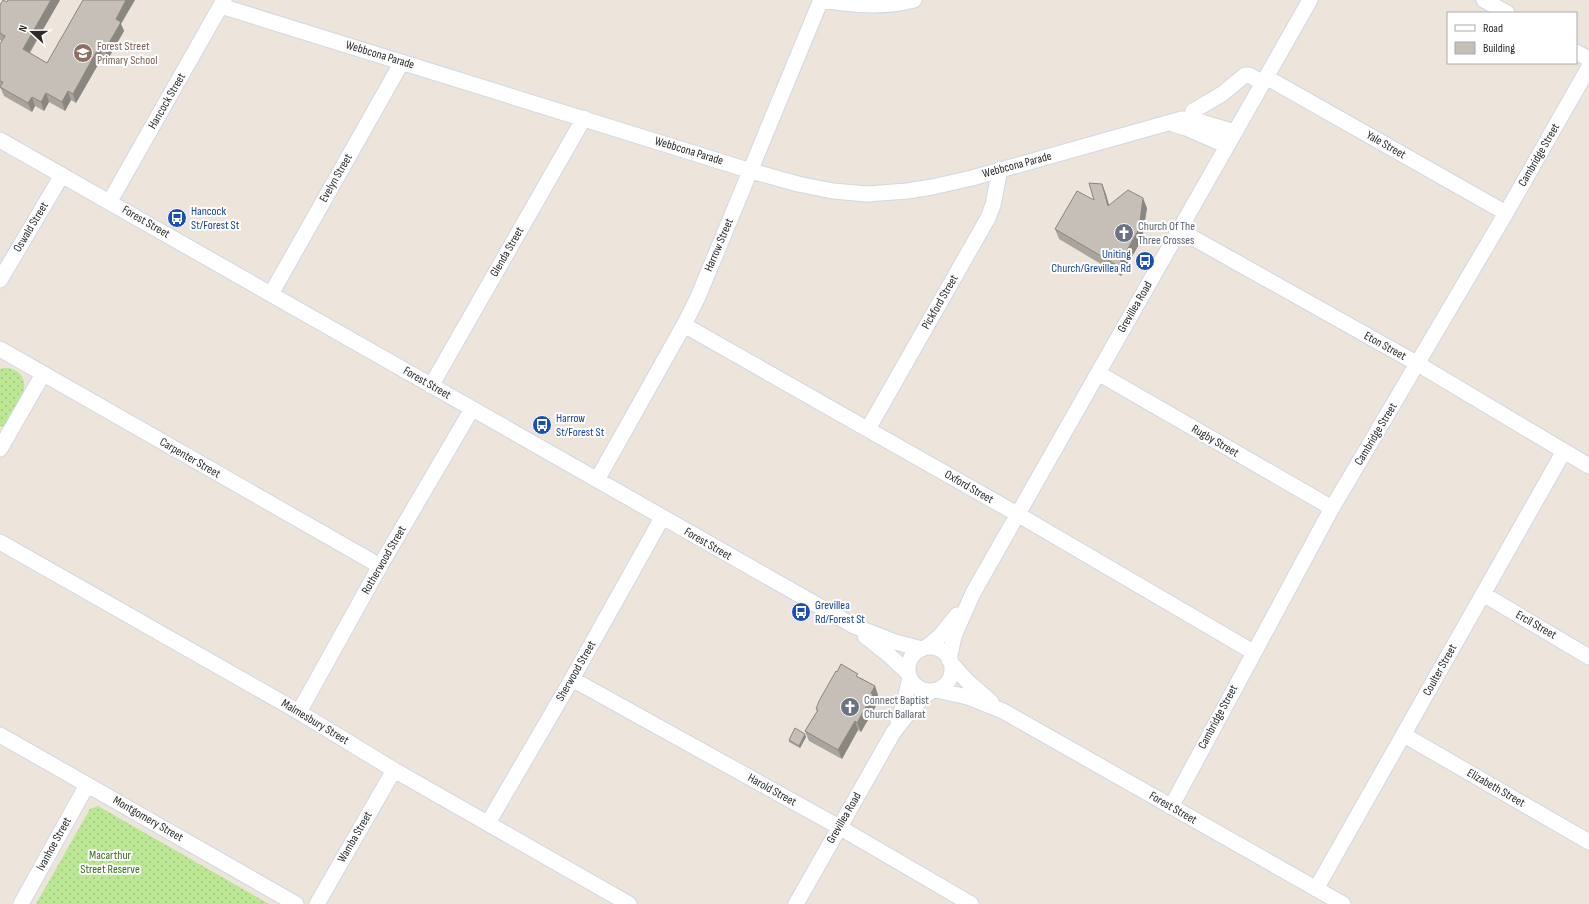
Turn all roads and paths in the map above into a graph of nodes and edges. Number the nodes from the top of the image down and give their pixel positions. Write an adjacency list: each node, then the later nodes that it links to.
1 (822, 0): 2 (street); 19 (street, Harrow Street)
2 (914, 0)
3 (1310, 0): 11 (street, Grevillea Road)
4 (1484, 0): 6 (street)
5 (222, 3): 9 (street, Webbcona Parade); 21 (street, Hancock Street)
6 (1505, 12)
7 (1577, 53): 8 (street)
8 (1589, 59)
9 (402, 62): 13 (street, Webbcona Parade); 25 (street, Evelyn Street)
10 (1589, 67): 22 (street, Cambridge Street)
11 (1265, 80): 12 (street, Yale Street); 15 (street, Grevillea Road); 22 (street, Yale Street)
12 (1193, 111)
13 (584, 118): 19 (street, Webbcona Parade); 31 (street, Glenda Street)
14 (1166, 124): 15 (street, Webbcona Parade); 17 (street, Webbcona Parade); 18 (street, Webbcona Parade)
15 (1235, 132): 17 (street, Grevillea Road)
16 (0, 140): 20 (street, Forest Street)
17 (1227, 146): 23 (street, Grevillea Road)
18 (1000, 169): 19 (street, Webbcona Parade); 33 (street, Pickford Street)
19 (751, 171): 26 (street, Harrow Street)
20 (62, 175): 21 (street, Forest Street); 24 (street, Oswald Street)
21 (110, 201): 25 (street, Forest Street)
22 (1506, 213): 28 (street, Cambridge Street)
23 (1179, 230): 28 (street, Eton Street); 29 (street, Grevillea Road)
24 (0, 280)
25 (271, 294): 31 (street, Forest Street)
26 (684, 325): 33 (street, Oxford Street); 37 (street, Harrow Street)
27 (0, 349): 30 (street, Carpenter Street)
28 (1418, 364): 35 (street, Eton Street); 38 (street, Cambridge Street)
29 (1098, 373): 38 (street, Rugby Street); 39 (street, Grevillea Road)
30 (43, 374): 34 (street); 42 (street, Carpenter Street)
31 (431, 386): 32 (street, Forest Street)
32 (472, 409): 37 (street, Forest Street); 42 (street, Rotherwood Street)
33 (868, 429): 39 (street, Oxford Street)
34 (2, 442)
35 (1564, 451): 36 (street, Eton Street); 44 (street, Coulter Street)
36 (1589, 466)
37 (596, 480): 40 (street, Forest Street)
38 (1332, 508): 47 (street, Cambridge Street)
39 (1017, 514): 43 (street, Grevillea Road); 47 (street, Oxford Street)
40 (662, 518): 45 (street, Forest Street); 51 (street, Sherwood Street)
41 (0, 542): 54 (street, Malmesbury Street)
42 (380, 566): 54 (street, Rotherwood Street)
43 (973, 593): 46 (street, Grevillea Road); 49 (street, Grevillea Road)
44 (1483, 594): 48 (street, Ercil Street); 57 (street, Coulter Street)
45 (854, 626): 46 (street); 50 (street)
46 (925, 648): 49 (street); 50 (street, Grevillea Road)
47 (1253, 652): 60 (street, Cambridge Street)
48 (1589, 657)
49 (950, 662): 52 (street, Grevillea Road); 53 (street, Forest Street)
50 (909, 676): 52 (street); 55 (street, Grevillea Road)
51 (572, 679): 61 (street, Sherwood Street); 62 (street, Harold Street)
52 (934, 691): 53 (street, Forest Street); 55 (street, Grevillea Road)
53 (1003, 711): 60 (street, Forest Street)
54 (299, 712): 58 (street, Malmesbury Street)
55 (893, 733): 62 (street, Grevillea Road)
56 (0, 735): 59 (street, Montgomery Street)
57 (1404, 735): 63 (street, Elizabeth Street); 64 (street, Coulter Street)
58 (394, 770): 61 (street, Malmesbury Street); 67 (street, Wamba Street)
59 (87, 785): 65 (street, Ivanhoe Street); 66 (street, Montgomery Street)
60 (1170, 806): 64 (street, Forest Street)
61 (488, 823): 68 (street, Malmesbury Street)
62 (839, 827): 69 (street, Grevillea Road); 70 (street, Harold Street)
63 (1589, 842)
64 (1316, 889): 71 (street, Forest Street)
65 (21, 904)
66 (296, 904)
67 (317, 904)
68 (629, 904)
69 (796, 904)
70 (971, 904)
71 (1343, 904)

